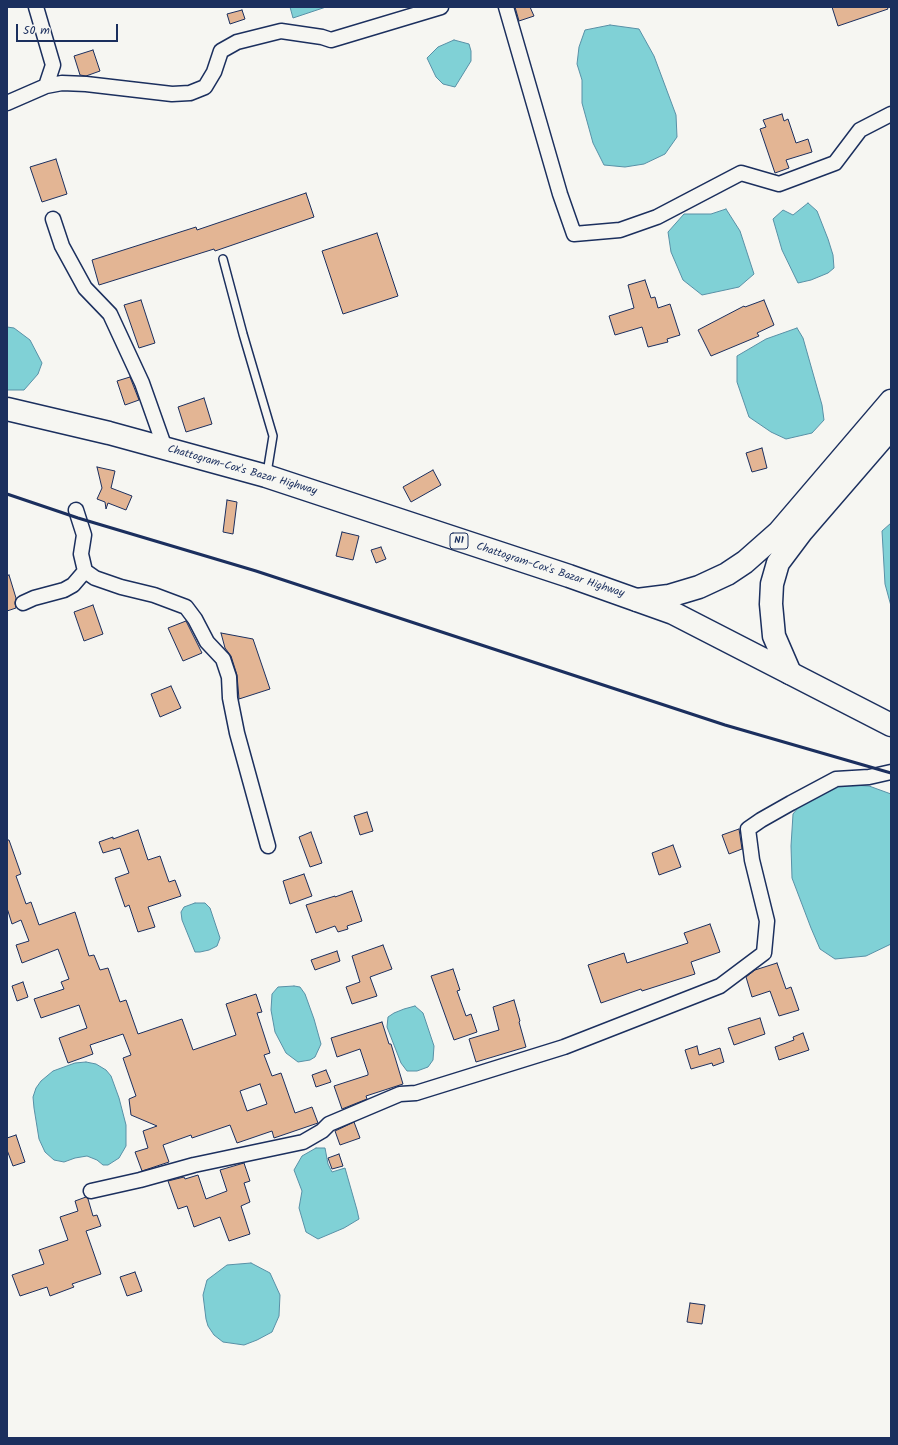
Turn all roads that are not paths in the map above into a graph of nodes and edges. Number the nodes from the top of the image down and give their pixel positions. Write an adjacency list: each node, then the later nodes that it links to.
1 (36, 7): 4 (street)
2 (441, 7): 4 (street)
3 (506, 7): 6 (street)
4 (46, 86): 5 (street)
5 (7, 103)
6 (891, 114)
7 (53, 219): 12 (street)
8 (223, 259): 13 (lane)
9 (891, 401): 16 (main road)
10 (7, 409): 12 (main road, Chattogram-Cox's Bazar Highway / N1)
11 (891, 428): 18 (main road)
12 (165, 448): 13 (main road, Chattogram-Cox's Bazar Highway / N1)
13 (266, 476): 16 (main road, Chattogram-Cox's Bazar Highway / N1)
14 (76, 510): 15 (street)
15 (85, 571): 17 (street); 21 (street)
16 (637, 600): 18 (main road, Chattogram-Cox's Bazar Highway / N1)
17 (24, 603)
18 (790, 673): 19 (main road, Chattogram-Cox's Bazar Highway / N1)
19 (891, 725)
20 (891, 772): 22 (street)
21 (268, 846)
22 (91, 1191)

